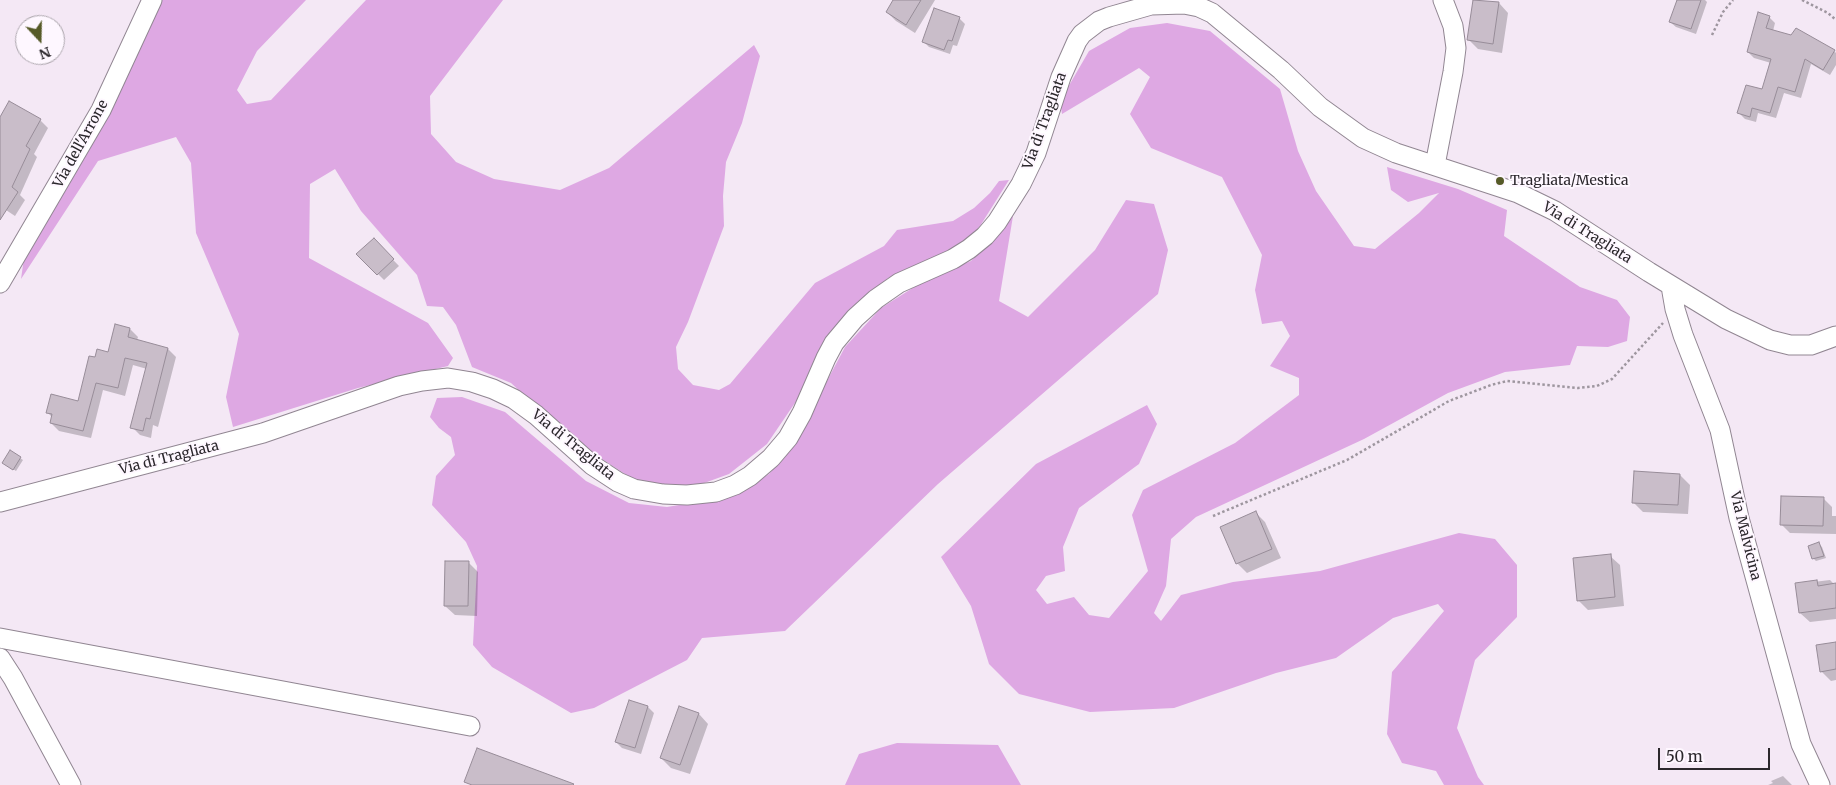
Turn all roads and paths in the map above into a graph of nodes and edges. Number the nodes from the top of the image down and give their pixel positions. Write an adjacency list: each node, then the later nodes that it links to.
1 (152, 0): 8 (street, Via dell'Arrone)
2 (1444, 0): 7 (street)
3 (1733, 0): 6 (path)
4 (1802, 0): 5 (path)
5 (1836, 20)
6 (1712, 35)
7 (1435, 165): 9 (street, Via di Tragliata); 12 (street, Via di Tragliata)
8 (0, 283)
9 (1671, 286): 10 (street, Via Malvicina); 11 (street, Via di Tragliata)
10 (1675, 309): 13 (path); 18 (street, Via Malvicina)
11 (1836, 336)
12 (0, 502)
13 (1213, 516)
14 (0, 638): 16 (street)
15 (0, 658): 17 (street)
16 (470, 726)
17 (71, 785)
18 (1820, 785)

